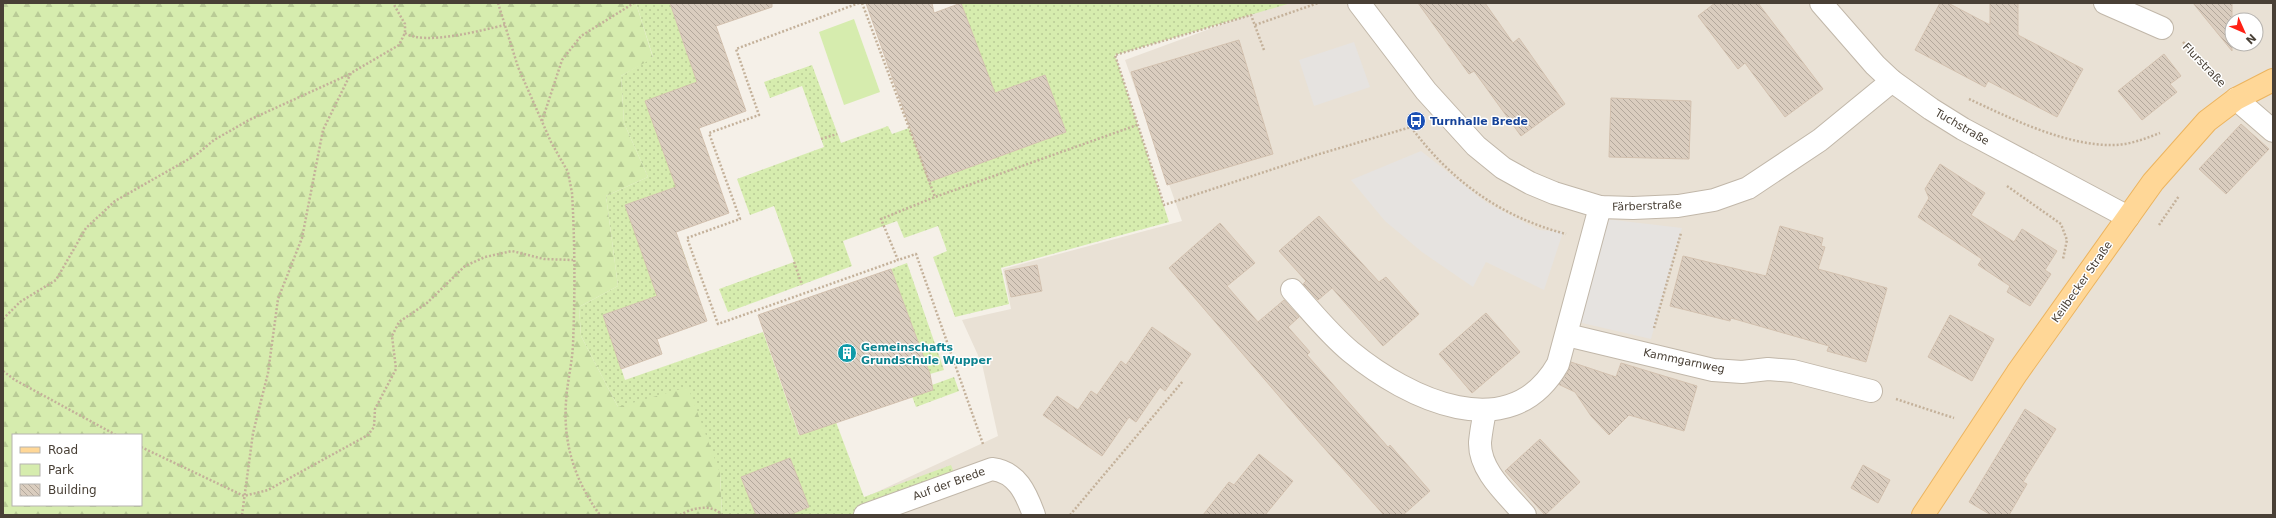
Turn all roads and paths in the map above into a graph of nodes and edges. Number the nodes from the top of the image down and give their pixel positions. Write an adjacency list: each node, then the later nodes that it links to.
1 (393, 3): 12 (path)
2 (498, 3): 9 (path)
3 (634, 3): 19 (path)
4 (861, 3): 25 (path); 31 (path)
5 (1318, 3): 10 (path)
6 (1821, 3): 16 (street, Tuchstraße)
7 (2105, 3): 11 (street)
8 (1363, 10): 26 (street, Färberstraße)
9 (505, 25): 12 (path); 19 (path)
10 (1254, 25): 13 (path); 20 (path)
11 (2162, 28): 18 (path, Flurstraße)
12 (405, 33): 14 (path)
13 (1264, 50)
14 (350, 73): 35 (path); 46 (path)
15 (2273, 80): 18 (main road, Keilbecker Straße)
16 (1892, 81): 26 (street, Färberstraße); 27 (street, Tuchstraße)
17 (1966, 97): 21 (path)
18 (2236, 99): 22 (street); 27 (main road, Keilbecker Straße)
19 (542, 122): 30 (path)
20 (1137, 125): 25 (path); 29 (path)
21 (2166, 128)
22 (2273, 131)
23 (838, 134): 24 (path)
24 (821, 139)
25 (935, 197): 31 (path)
26 (1600, 207): 29 (street)
27 (2128, 217): 42 (main road, Keilbecker Straße)
28 (1682, 231): 37 (path)
29 (1591, 241): 36 (street)
30 (573, 260): 46 (path); 48 (path)
31 (898, 260): 45 (path)
32 (794, 262): 33 (path)
33 (802, 284)
34 (1292, 290): 41 (street)
35 (3, 318)
36 (1567, 335): 37 (street, Kammgarnweg); 41 (street)
37 (1647, 353): 40 (street, Kammgarnweg)
38 (3, 371): 43 (path)
39 (1183, 381): 53 (path)
40 (1871, 391): 42 (path)
41 (1485, 411): 54 (street)
42 (1981, 427): 55 (main road, Keilbecker Straße)
43 (114, 434)
44 (142, 448): 46 (path)
45 (992, 469): 51 (street, Auf der Brede); 52 (street, Auf der Brede)
46 (244, 496): 47 (path)
47 (242, 515)
48 (600, 515)
49 (680, 515): 50 (path)
50 (722, 515)
51 (865, 515)
52 (1034, 515)
53 (1070, 515)
54 (1525, 515)
55 (1923, 515)

